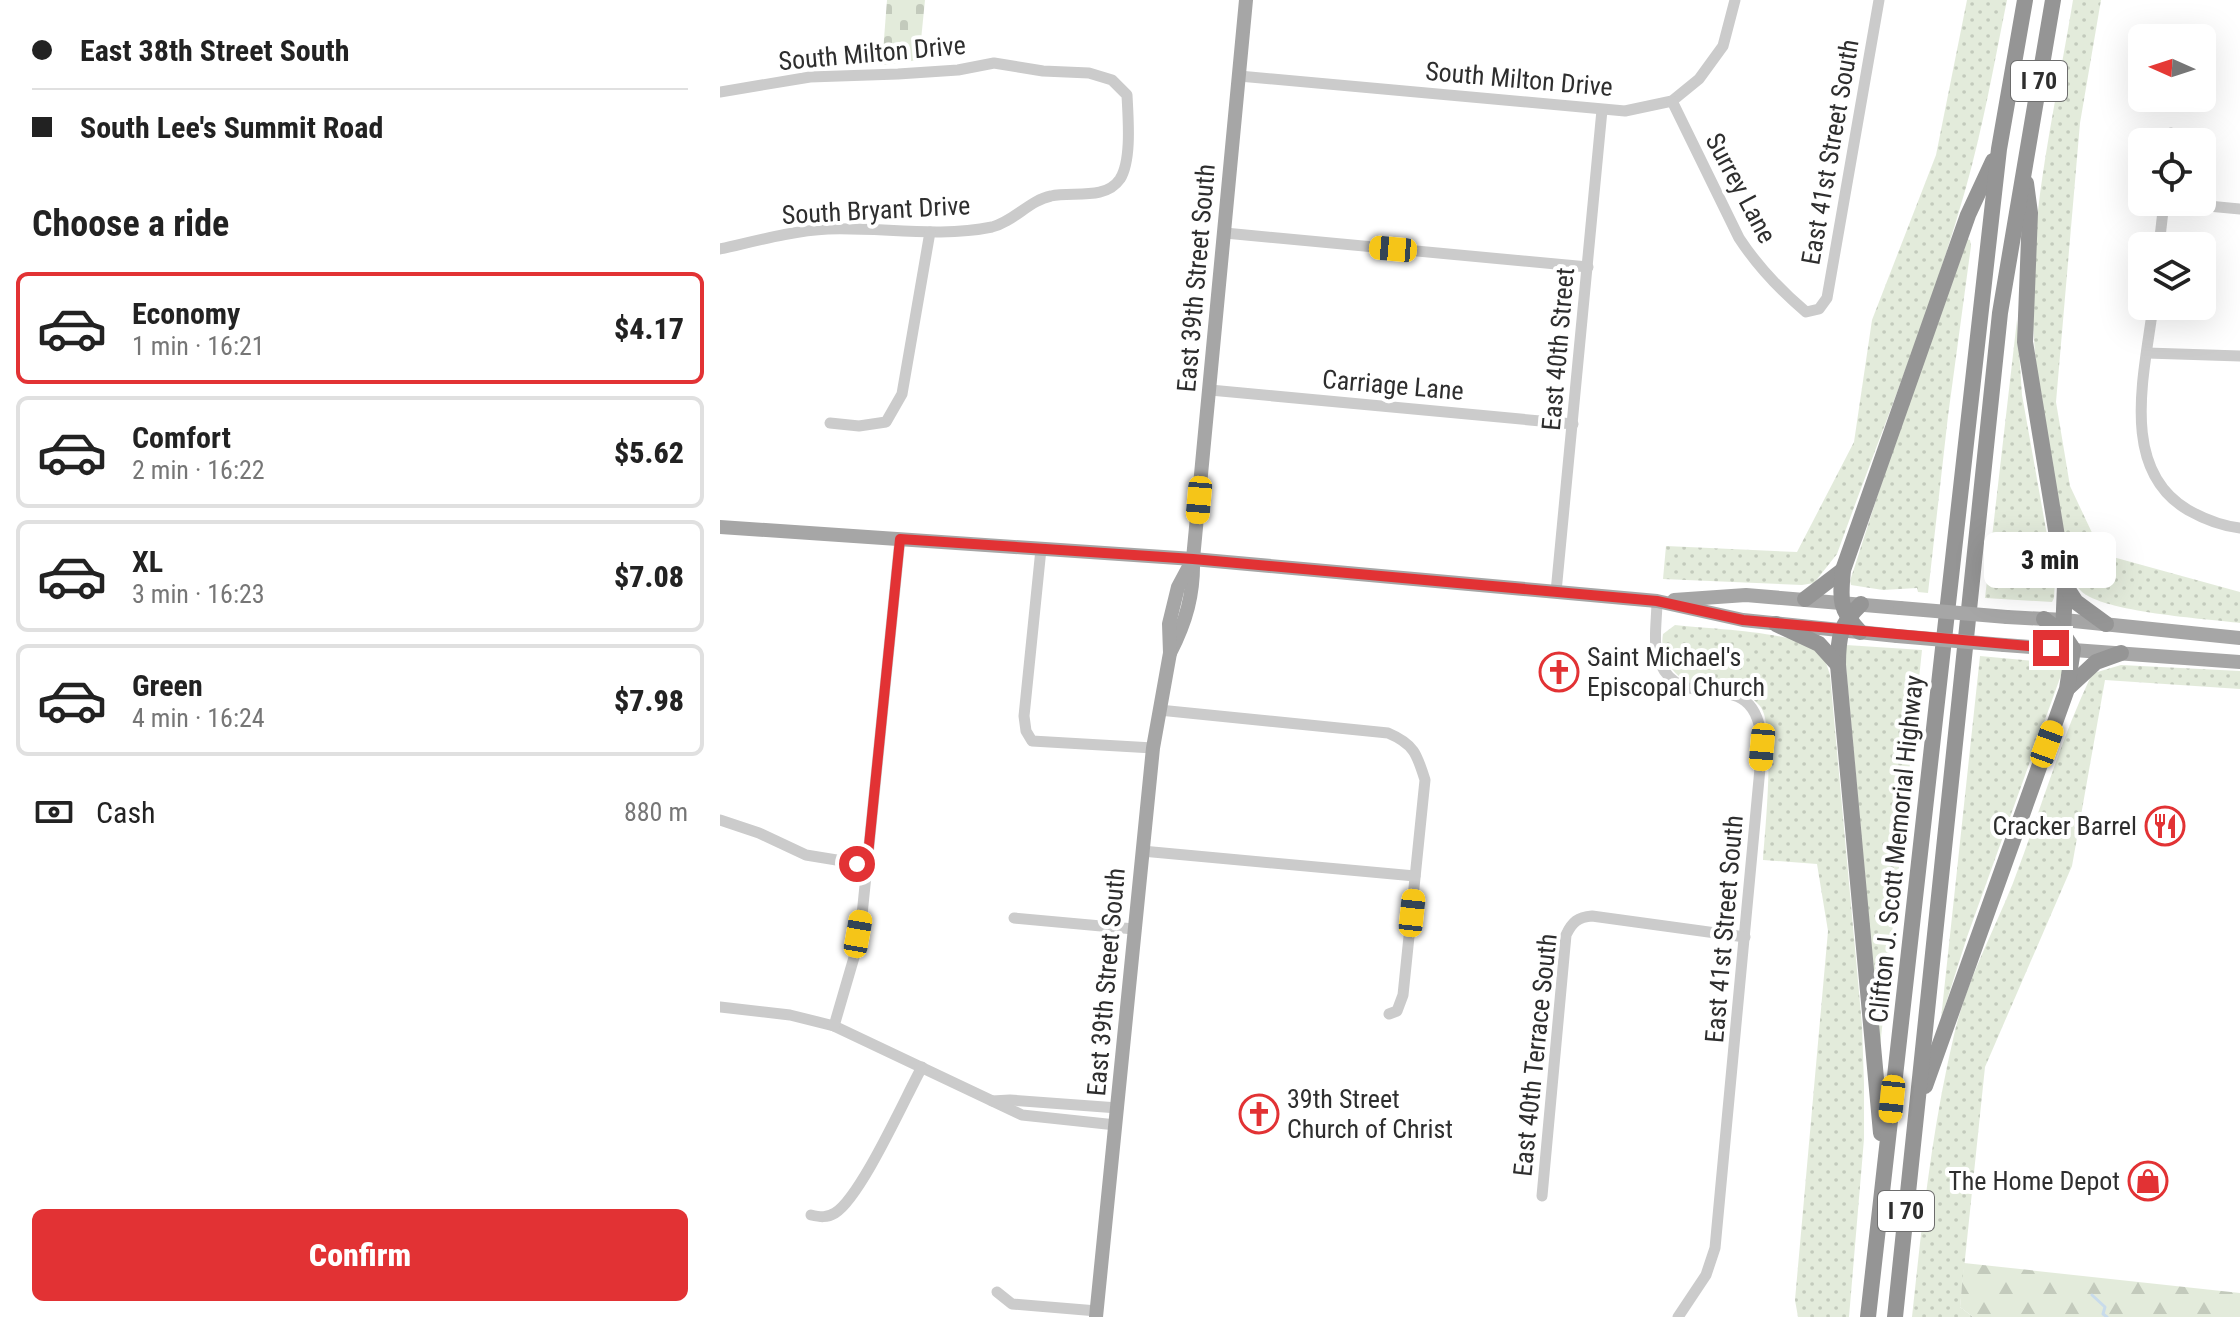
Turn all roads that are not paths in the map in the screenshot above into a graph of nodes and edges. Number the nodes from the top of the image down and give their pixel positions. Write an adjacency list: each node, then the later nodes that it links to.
1 (1246, 0): 6 (main road, East 39th Street South)
2 (1735, 0): 8 (street, South Milton Drive)
3 (1879, 0): 19 (street, East 41st Street South)
4 (2025, 0): 10 (highway, I 70)
5 (2053, 0): 11 (highway, I 70)
6 (1239, 76): 9 (street, South Milton Drive); 16 (main road, East 39th Street South)
7 (720, 92): 12 (street, South Milton Drive)
8 (1672, 101): 9 (street, South Milton Drive); 19 (street, Surrey Lane)
9 (1602, 110): 18 (street, East 40th Street)
10 (1999, 149): 31 (highway); 67 (highway, Clifton J. Scott Memorial Highway / I 70)
11 (2024, 161): 32 (highway); 64 (highway, Clifton J. Scott Memorial Highway / I 70)
12 (1119, 180): 15 (street, South Bryant Drive)
13 (2216, 207): 14 (street)
14 (2240, 209)
15 (930, 232): 17 (street, South Bryant Drive); 24 (street)
16 (1225, 233): 18 (street); 23 (main road, East 39th Street South)
17 (720, 249)
18 (1588, 267): 25 (street, East 40th Street)
19 (1819, 309)
20 (2151, 320): 21 (street)
21 (2147, 353): 22 (street); 27 (street)
22 (2240, 356)
23 (1210, 390): 25 (street, Carriage Lane); 30 (main road, East 39th Street South)
24 (830, 423)
25 (1573, 424): 33 (street, East 40th Street)
26 (720, 527): 28 (main road)
27 (2240, 528)
28 (900, 539): 29 (main road); 54 (street)
29 (1041, 549): 30 (main road); 51 (street)
30 (1193, 559): 33 (main road); 50 (main road, East 39th Street South)
31 (1843, 570): 34 (highway); 37 (highway)
32 (2065, 585): 40 (highway); 41 (highway)
33 (1556, 592): 35 (main road)
34 (1805, 599): 35 (main road); 37 (main road)
35 (1657, 601): 39 (main road); 58 (street, East 41st Street South)
36 (1861, 604): 37 (highway); 38 (main road, bridge)
37 (1843, 617): 39 (main road); 42 (highway); 48 (highway)
38 (2044, 619): 41 (highway)
39 (1776, 624): 48 (highway)
40 (2106, 624): 41 (main road); 43 (main road)
41 (2064, 627): 44 (highway); 45 (highway)
42 (1860, 632): 44 (main road, bridge)
43 (2240, 638)
44 (2051, 648): 45 (main road)
45 (2073, 649): 46 (main road); 49 (highway)
46 (2121, 653): 47 (main road); 49 (highway)
47 (2240, 662)
48 (1838, 665): 67 (highway)
49 (2067, 689): 64 (highway)
50 (1159, 710): 51 (main road, East 39th Street South); 55 (street)
51 (1153, 748): 53 (main road, East 39th Street South)
52 (720, 820): 54 (street)
53 (1142, 851): 55 (street); 57 (main road, East 39th Street South)
54 (867, 865): 61 (street)
55 (1415, 876): 60 (street)
56 (1014, 918): 57 (street)
57 (1134, 929): 65 (main road, East 39th Street South)
58 (1745, 937): 68 (street, East 40th Terrace South); 72 (street, East 41st Street South)
59 (720, 1007): 61 (street)
60 (1389, 1014)
61 (834, 1026): 62 (street)
62 (922, 1067): 63 (street); 69 (street)
63 (992, 1101): 65 (street); 66 (street)
64 (1917, 1106): 74 (highway, Clifton J. Scott Memorial Highway / I 70)
65 (1118, 1108): 66 (main road, East 39th Street South)
66 (1116, 1125): 71 (main road, East 39th Street South)
67 (1885, 1162): 73 (highway, Clifton J. Scott Memorial Highway / I 70)
68 (1542, 1196)
69 (811, 1215)
70 (997, 1292): 71 (street)
71 (1097, 1314)
72 (1678, 1317)
73 (1868, 1317)
74 (1895, 1317)

